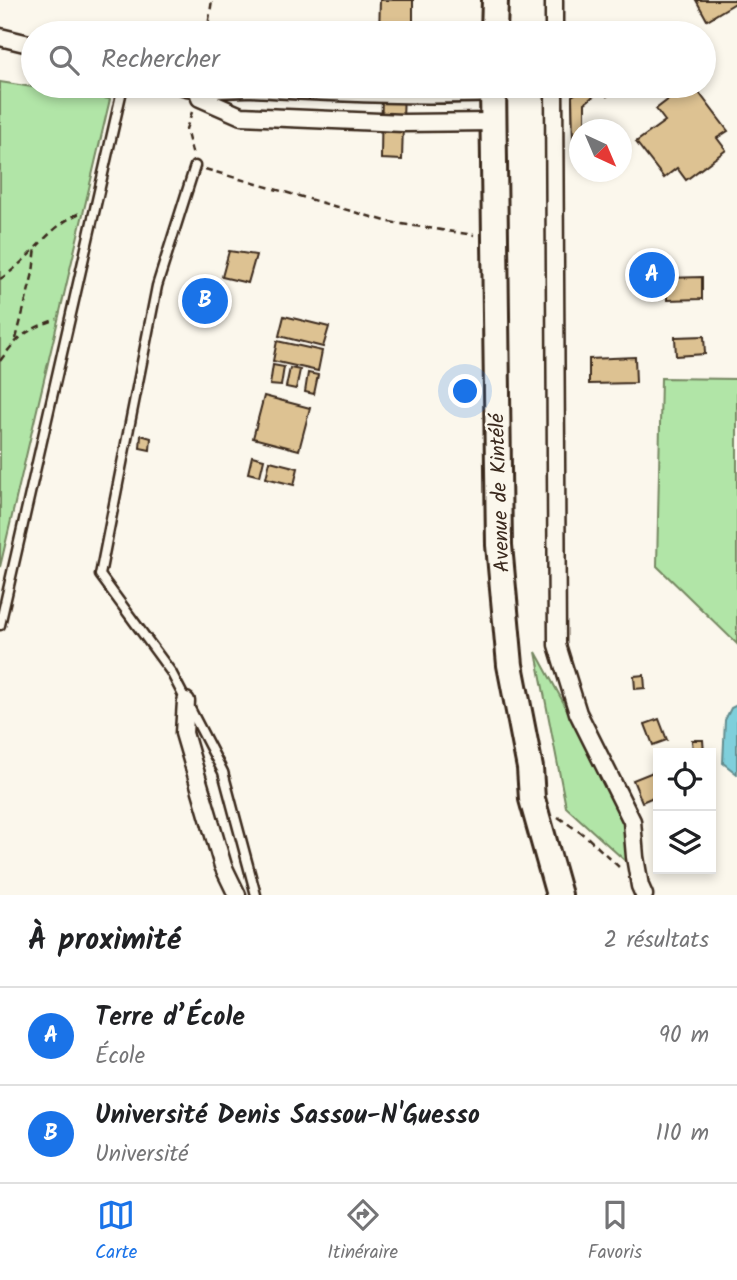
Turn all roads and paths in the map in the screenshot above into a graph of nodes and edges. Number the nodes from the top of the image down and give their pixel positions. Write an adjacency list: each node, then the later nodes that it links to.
1 (212, 0): 4 (path)
2 (495, 0): 5 (main road)
3 (554, 0): 6 (street)
4 (209, 21)
5 (494, 21)
6 (554, 21)
7 (0, 37): 8 (street)
8 (21, 42)
9 (121, 98): 17 (lane)
10 (190, 98): 16 (path)
11 (200, 98): 14 (street)
12 (484, 98): 15 (main road, Avenue de Kintélé)
13 (554, 98): 27 (street)
14 (467, 122): 15 (street); 15 (street)
15 (492, 134): 18 (main road, Avenue de Kintélé)
16 (195, 166): 18 (path); 25 (lane)
17 (96, 207): 19 (path); 21 (lane)
18 (494, 238): 26 (main road, Avenue de Kintélé)
19 (36, 247): 20 (path); 22 (path)
20 (0, 279)
21 (71, 313): 22 (path); 24 (lane)
22 (16, 339): 23 (path)
23 (0, 361)
24 (0, 625)
25 (186, 701): 28 (street); 29 (lane)
26 (533, 799): 27 (path); 30 (main road, Avenue de Kintélé)
27 (642, 891)
28 (237, 895)
29 (256, 895)
30 (559, 895)

